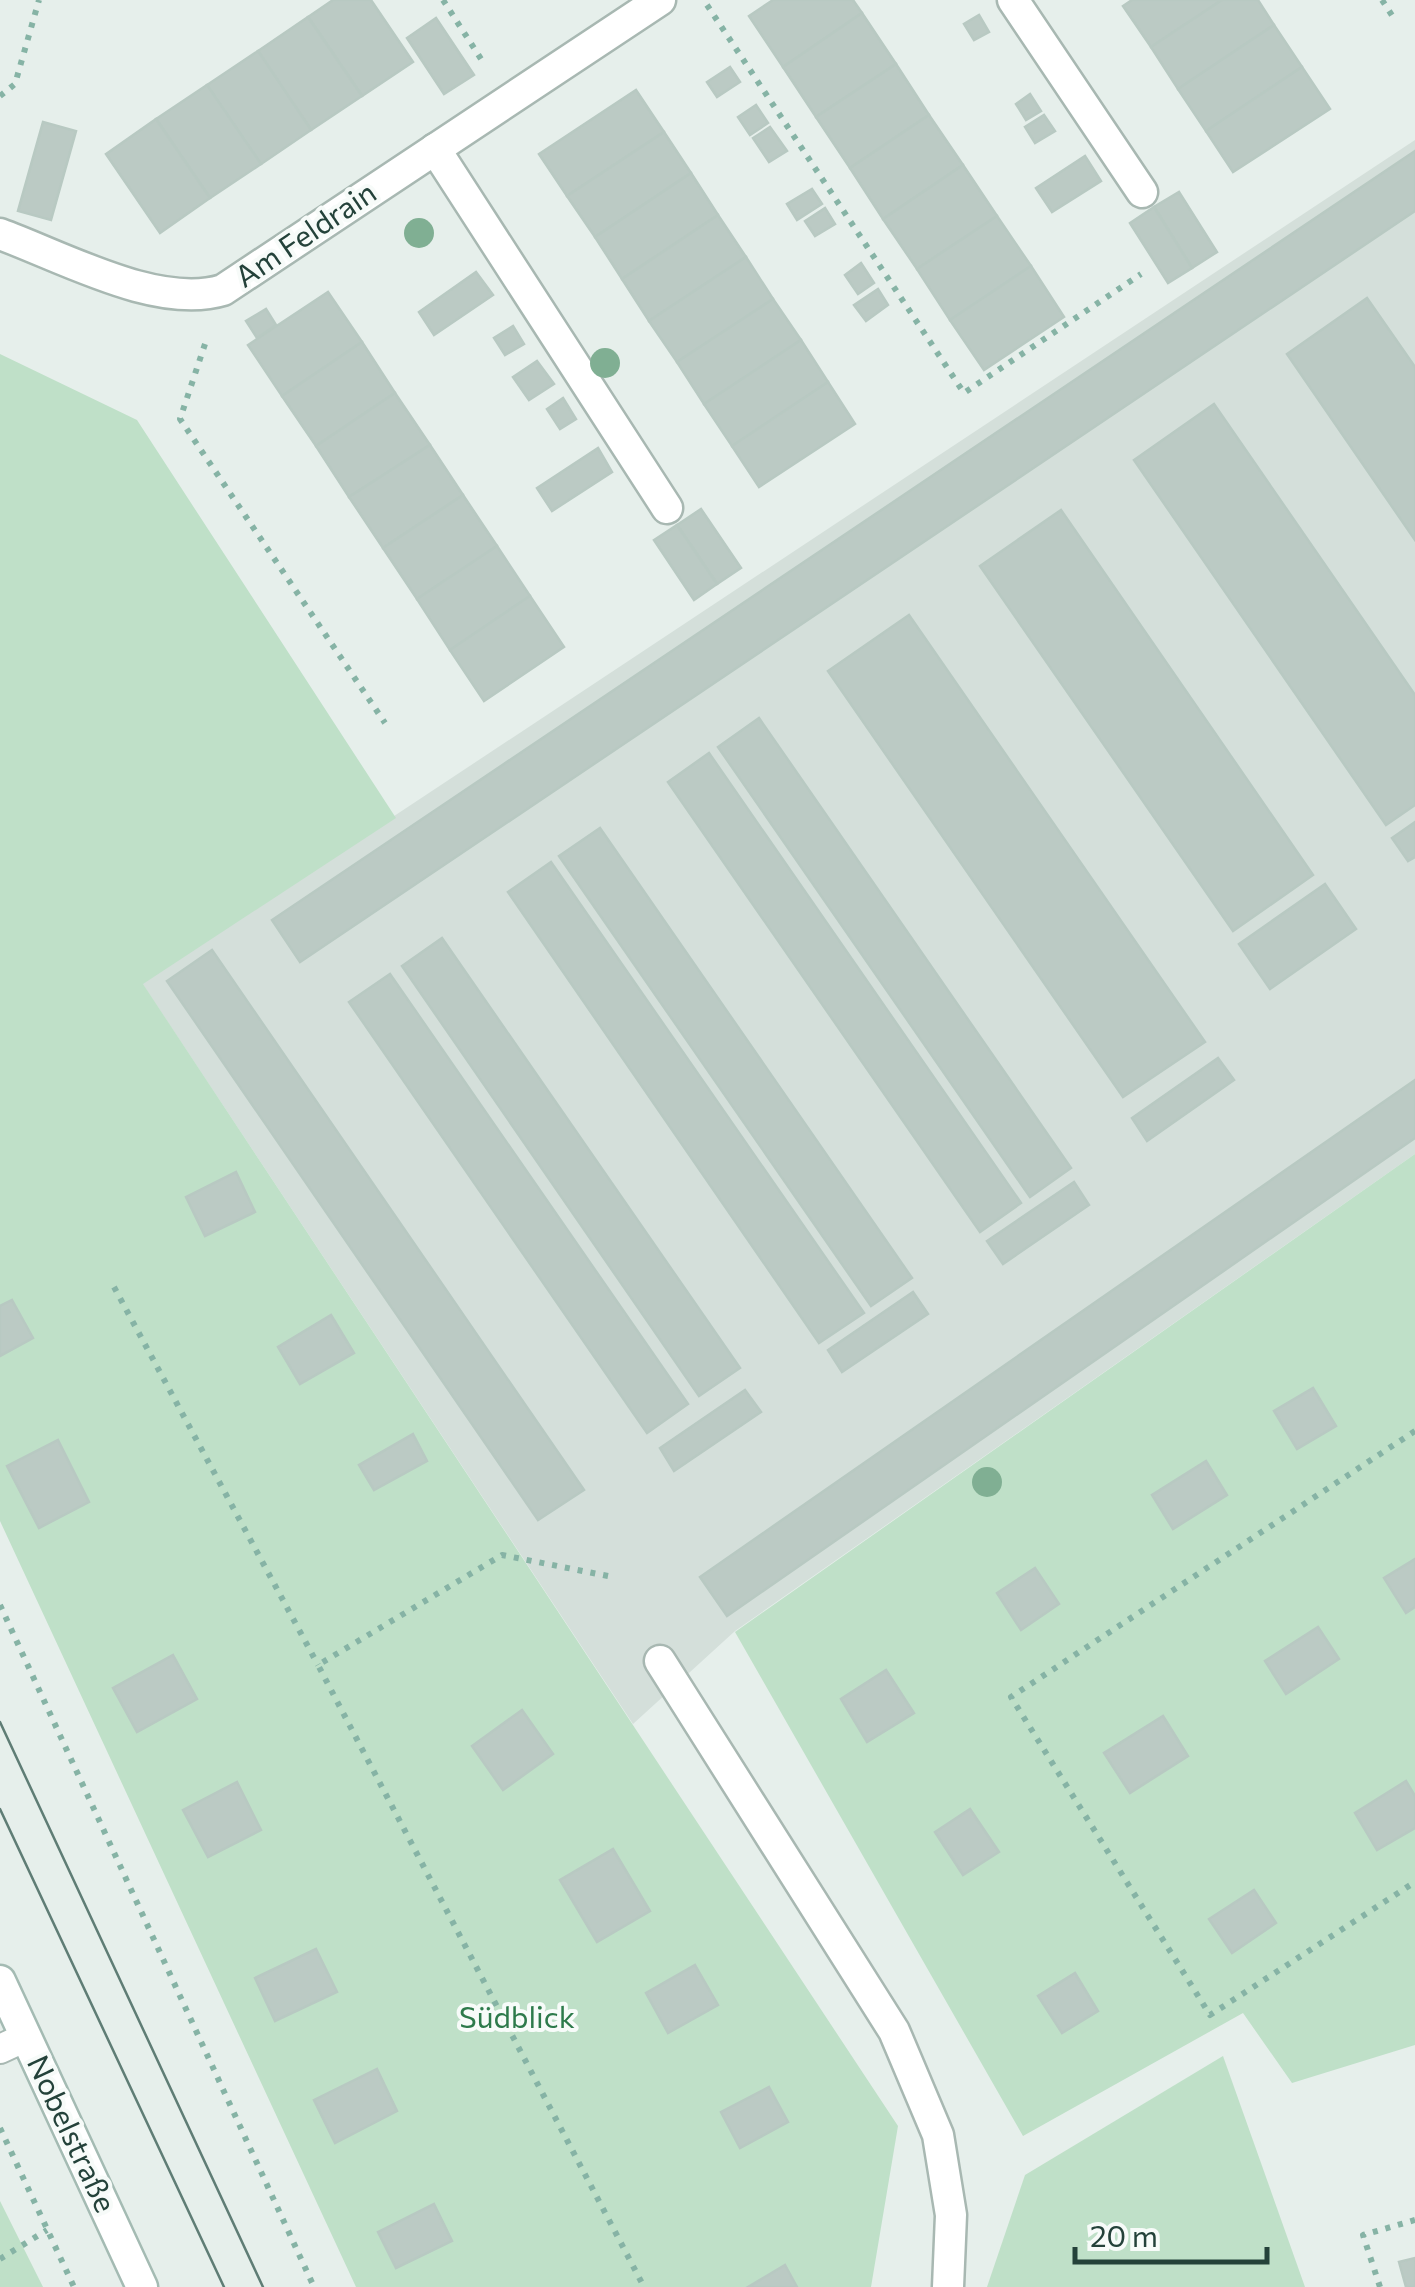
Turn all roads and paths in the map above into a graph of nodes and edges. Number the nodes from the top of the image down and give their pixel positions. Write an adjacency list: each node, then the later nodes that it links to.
1 (39, 0): 8 (path)
2 (443, 0): 9 (path)
3 (660, 0): 9 (street, Am Feldrain)
4 (704, 0): 13 (path)
5 (1014, 0): 11 (street)
6 (1382, 0): 7 (path)
7 (1395, 20)
8 (0, 96)
9 (507, 102): 10 (street, Am Feldrain)
10 (435, 148): 14 (street, Am Feldrain); 15 (street)
11 (1142, 192)
12 (0, 234): 14 (street, Am Feldrain)
13 (1141, 274)
14 (224, 290): 16 (path)
15 (667, 508)
16 (385, 722)
17 (114, 1286): 22 (path)
18 (1415, 1431): 23 (path)
19 (608, 1576): 22 (path)
20 (0, 1605): 32 (path)
21 (660, 1661): 34 (street)
22 (318, 1664): 33 (path)
23 (1415, 1882)
24 (0, 1980): 25 (street, Nobelstraße)
25 (13, 2043): 31 (street, Nobelstraße)
26 (0, 2128): 28 (path)
27 (1415, 2220): 35 (path)
28 (47, 2230): 29 (path); 30 (path)
29 (0, 2258)
30 (74, 2287)
31 (142, 2287)
32 (314, 2287)
33 (644, 2287)
34 (948, 2287)
35 (1380, 2287)

